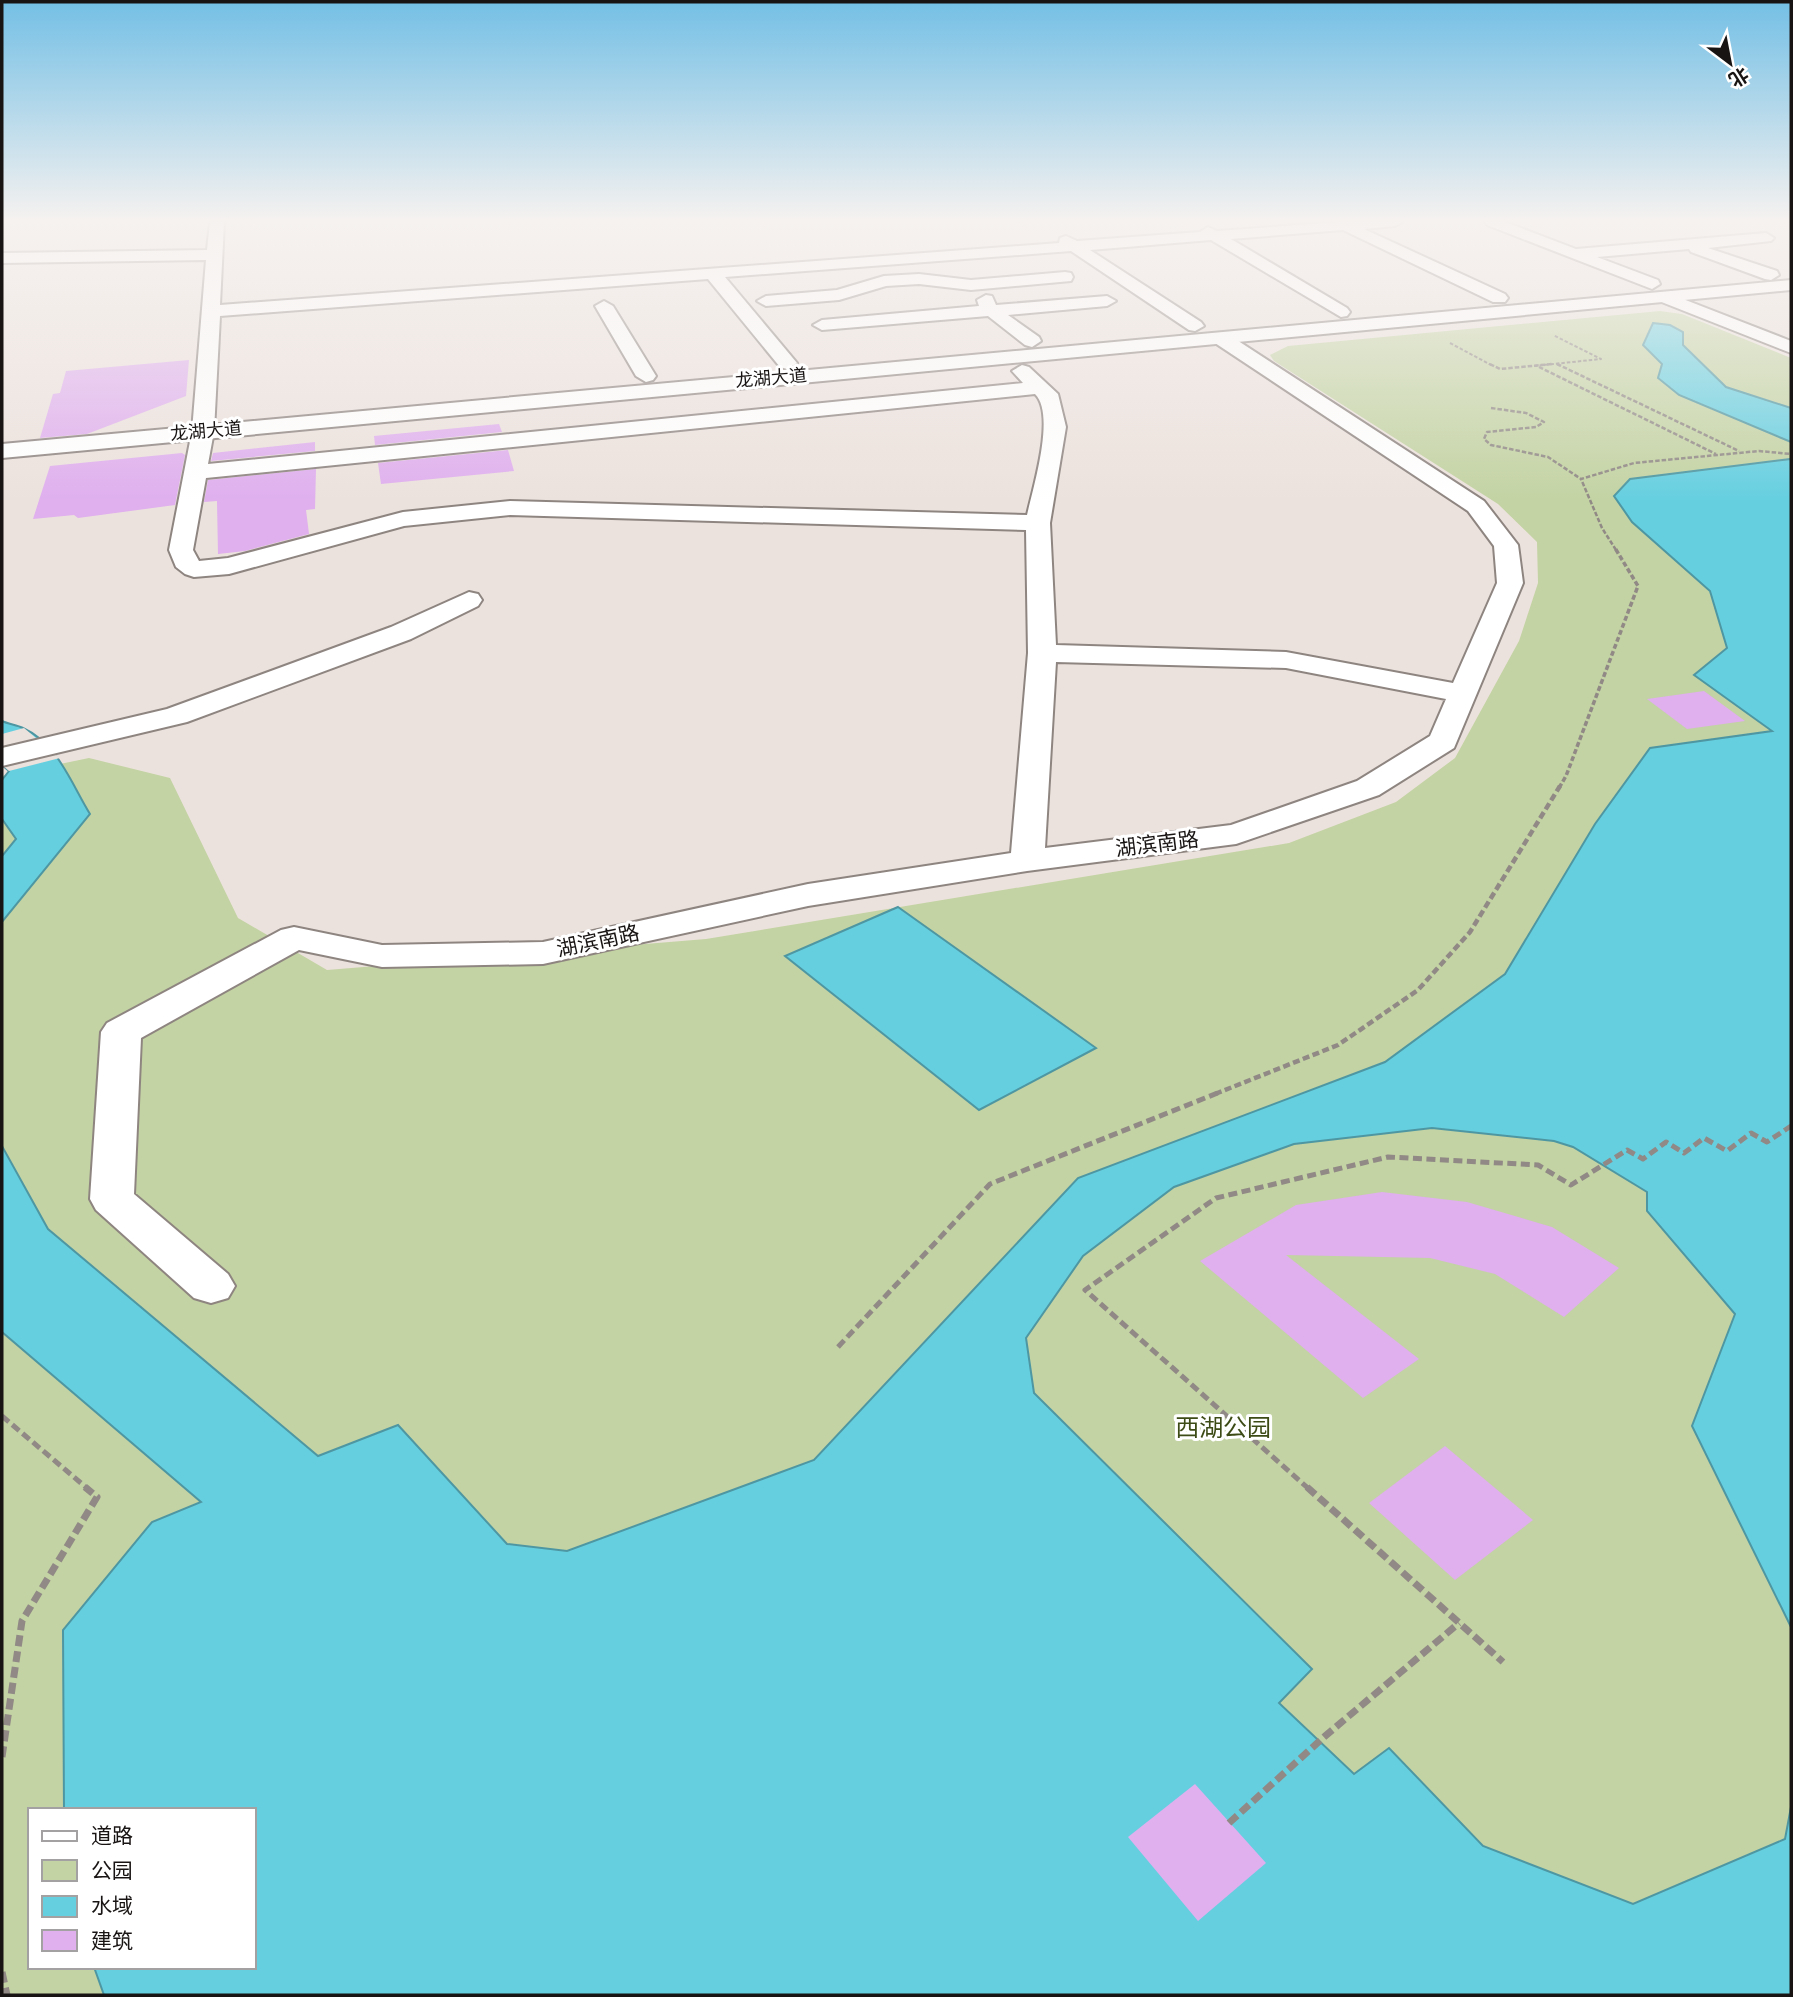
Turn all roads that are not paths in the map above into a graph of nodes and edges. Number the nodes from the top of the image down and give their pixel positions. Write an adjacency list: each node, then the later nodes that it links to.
1 (211, 315): 18 (street)
2 (609, 315): 16 (street)
3 (747, 315): 15 (street)
4 (924, 315): 10 (street)
5 (997, 315): 12 (street)
6 (1182, 315): 11 (street, 湖滨南路)
7 (1325, 315): 11 (street, 龙湖大道)
8 (1381, 315): 11 (street, 龙湖大道)
9 (1717, 315): 13 (street)
10 (822, 325)
11 (1207, 331): 12 (street, 龙湖大道); 14 (street, 龙湖大道); 26 (street, 湖滨南路)
12 (1032, 341): 15 (street, 龙湖大道)
13 (1791, 347)
14 (1004, 356): 16 (street, 龙湖大道); 17 (street)
15 (787, 363): 16 (street, 龙湖大道)
16 (647, 383): 18 (street, 龙湖大道); 19 (street)
17 (1040, 387): 19 (street); 23 (street)
18 (203, 424): 20 (street, 龙湖大道); 21 (street, 龙湖大道); 22 (street)
19 (663, 426): 22 (street)
20 (2, 437)
21 (2, 451)
22 (196, 472): 23 (street)
23 (1038, 523): 25 (street)
24 (469, 600): 27 (street)
25 (1042, 653): 26 (street); 28 (street)
26 (1463, 694): 28 (street, 湖滨南路)
27 (2, 757)
28 (1027, 861): 29 (street, 湖滨南路)
29 (211, 1286)

